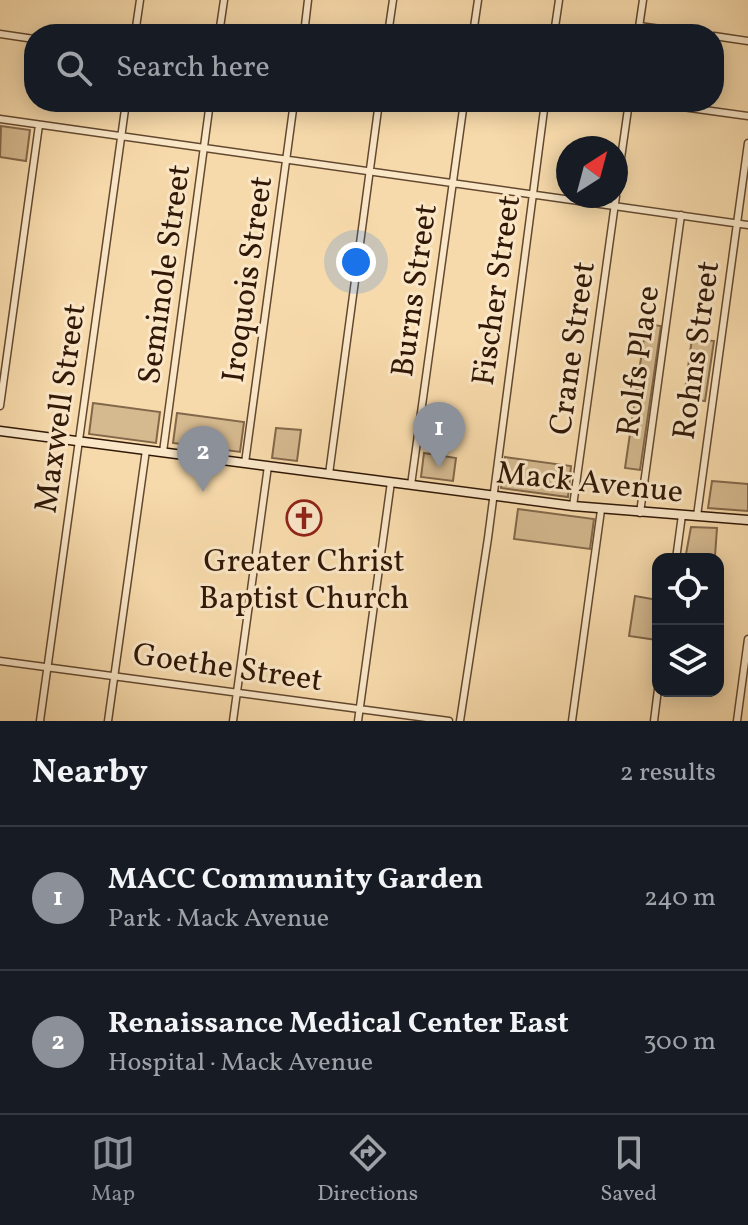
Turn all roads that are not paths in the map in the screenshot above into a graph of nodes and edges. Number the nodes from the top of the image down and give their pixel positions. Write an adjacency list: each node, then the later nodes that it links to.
1 (140, 0): 8 (street)
2 (224, 0): 9 (street)
3 (308, 0): 10 (street)
4 (393, 0): 11 (street)
5 (478, 0): 12 (street)
6 (559, 0): 13 (street)
7 (643, 0): 14 (street)
8 (136, 24)
9 (220, 24)
10 (305, 24)
11 (389, 24)
12 (474, 24)
13 (555, 24)
14 (639, 24)
15 (0, 34): 17 (street)
16 (724, 37): 18 (street)
17 (24, 38)
18 (748, 41)
19 (124, 112): 30 (street, Maxwell Street)
20 (209, 112): 33 (street, Seminole Street)
21 (293, 112): 34 (street, Iroquois Street)
22 (378, 112): 35 (street)
23 (463, 112): 36 (street, Burns Street)
24 (544, 112): 37 (street, Fischer Street)
25 (628, 112): 31 (street, Crane Street)
26 (719, 112): 27 (street)
27 (748, 116)
28 (0, 119): 29 (street)
29 (39, 125): 30 (street); 44 (street)
30 (121, 135): 33 (street); 46 (street, Maxwell Street)
31 (624, 136)
32 (748, 143): 42 (street, Rohns Street)
33 (204, 147): 34 (street); 48 (street, Seminole Street)
34 (287, 158): 35 (street); 49 (street, Iroquois Street)
35 (370, 170): 36 (street); 51 (street)
36 (453, 181): 37 (street); 53 (street, Burns Street)
37 (533, 192): 38 (street); 54 (street, Fischer Street)
38 (556, 196)
39 (628, 207): 41 (street)
40 (614, 208): 55 (street, Crane Street)
41 (681, 215): 42 (street); 57 (street, Rolfs Place)
42 (737, 224): 43 (street); 59 (street, Rohns Street)
43 (748, 225)
44 (0, 406)
45 (0, 431): 46 (main road, Mack Avenue)
46 (80, 441): 47 (main road, Mack Avenue); 64 (street, Maxwell Street)
47 (146, 450): 48 (main road, Mack Avenue); 65 (street)
48 (163, 452): 49 (main road, Mack Avenue)
49 (245, 463): 50 (main road, Mack Avenue)
50 (268, 466): 51 (main road, Mack Avenue); 66 (street)
51 (329, 474): 52 (main road, Mack Avenue)
52 (391, 482): 53 (main road, Mack Avenue); 68 (street)
53 (411, 485): 54 (main road, Mack Avenue)
54 (493, 496): 55 (main road, Mack Avenue); 74 (street, Fischer Street)
55 (573, 506): 56 (main road, Mack Avenue)
56 (601, 510): 57 (main road, Mack Avenue); 75 (street)
57 (640, 513): 58 (main road, Mack Avenue)
58 (682, 515): 59 (main road, Mack Avenue); 61 (street)
59 (697, 516): 60 (main road, Mack Avenue)
60 (748, 520)
61 (677, 553)
62 (748, 639): 77 (street)
63 (0, 661): 64 (street, Goethe Street)
64 (48, 667): 65 (street, Goethe Street); 69 (street, Maxwell Street)
65 (115, 675): 66 (street, Goethe Street); 70 (street)
66 (237, 692): 68 (street, Goethe Street); 71 (street)
67 (657, 697): 76 (street)
68 (360, 709): 72 (street); 73 (street, Goethe Street)
69 (40, 721)
70 (108, 721)
71 (233, 721)
72 (358, 721)
73 (449, 721)
74 (460, 721)
75 (572, 721)
76 (654, 721)
77 (737, 721)

